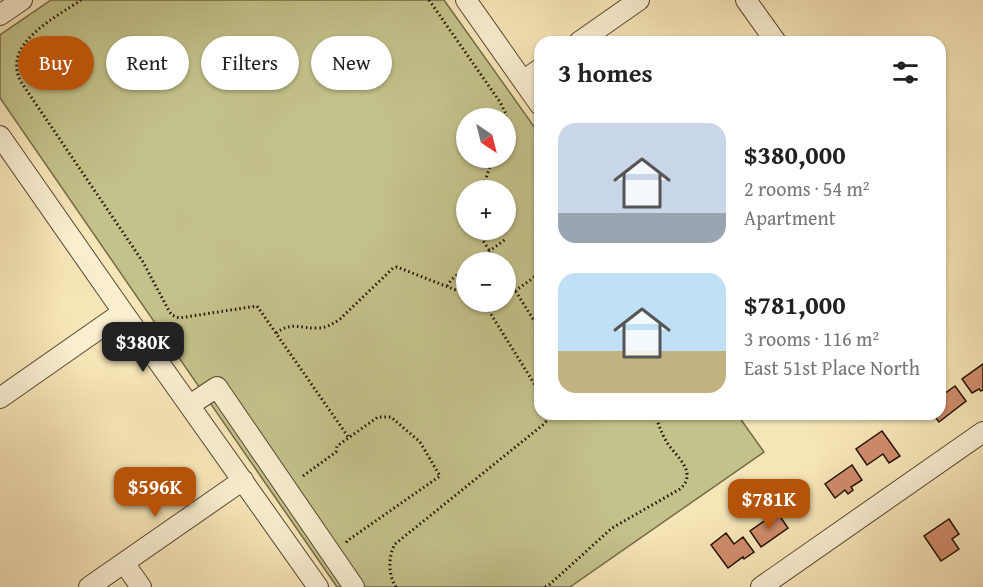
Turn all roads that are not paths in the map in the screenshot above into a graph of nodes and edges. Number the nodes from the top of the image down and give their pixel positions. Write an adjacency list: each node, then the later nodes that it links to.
1 (22, 0): 5 (street)
2 (466, 0): 9 (street)
3 (639, 0): 6 (street)
4 (746, 0): 7 (street)
5 (0, 15)
6 (588, 36)
7 (772, 36)
8 (534, 73): 9 (street)
9 (523, 81): 10 (street)
10 (534, 97)
11 (1, 140): 12 (street)
12 (123, 312): 13 (street); 14 (street)
13 (0, 398)
14 (190, 405): 16 (street); 17 (street)
15 (983, 432): 23 (street)
16 (258, 448): 17 (street); 22 (street)
17 (238, 473): 18 (street); 21 (street)
18 (124, 563): 19 (street); 20 (street)
19 (89, 587)
20 (141, 587)
21 (318, 587)
22 (354, 587)
23 (761, 587)

